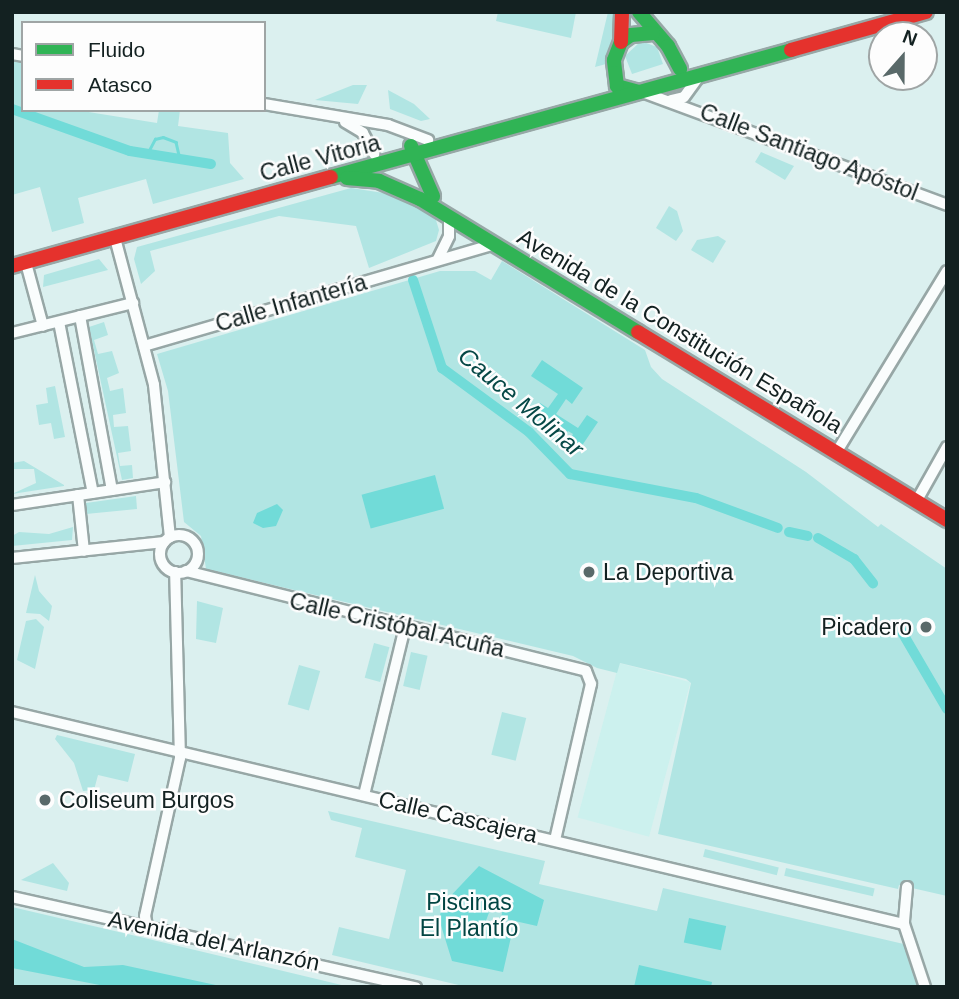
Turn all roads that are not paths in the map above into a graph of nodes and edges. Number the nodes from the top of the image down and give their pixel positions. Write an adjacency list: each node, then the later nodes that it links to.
1 (622, 12): 6 (main road)
2 (639, 12): 5 (main road)
3 (881, 12): 7 (main road, Calle Vitoria)
4 (926, 12): 7 (main road, Calle Vitoria)
5 (653, 33): 6 (main road); 7 (main road)
6 (621, 41): 8 (main road)
7 (685, 79): 8 (main road, Calle Vitoria); 9 (main road, Calle Vitoria); 10 (street, Calle Santiago Apóstol)
8 (617, 86): 9 (main road); 16 (main road, Calle Vitoria)
9 (639, 92): 10 (street, Calle Santiago Apóstol); 16 (main road, Calle Vitoria)
10 (671, 100): 21 (street, Calle Santiago Apóstol)
11 (266, 104): 12 (street)
12 (332, 117): 13 (street); 15 (street)
13 (376, 123): 14 (street); 15 (street)
14 (401, 130): 16 (street); 17 (street)
15 (366, 137): 18 (street)
16 (433, 145): 17 (main road, Calle Vitoria); 20 (main road)
17 (412, 150): 18 (main road, Calle Vitoria); 20 (main road)
18 (380, 160): 19 (main road, Calle Vitoria); 20 (main road); 25 (main road, Calle Vitoria)
19 (336, 177): 20 (main road); 23 (main road, Calle Vitoria)
20 (427, 192): 22 (main road, Avenida de la Constitución Española); 36 (main road, Avenida de la Constitución Española)
21 (947, 205)
22 (449, 216): 24 (main road, Avenida de la Constitución Española); 26 (street)
23 (115, 238): 27 (main road, Calle Vitoria); 29 (street)
24 (494, 244): 26 (street, Calle Infantería); 36 (main road, Avenida de la Constitución Española)
25 (12, 255)
26 (438, 258): 34 (street, Calle Infantería)
27 (19, 265): 32 (street)
28 (947, 271): 36 (street)
29 (132, 303): 30 (street); 34 (street)
30 (80, 316): 31 (street); 38 (street)
31 (59, 322): 32 (street); 39 (street)
32 (43, 326): 33 (street)
33 (12, 333)
34 (144, 346): 37 (street)
35 (947, 447): 41 (street)
36 (838, 448): 41 (main road, Avenida de la Constitución Española)
37 (165, 482): 38 (street); 45 (street)
38 (112, 490): 39 (street)
39 (93, 493): 40 (street)
40 (78, 495): 42 (street); 47 (street)
41 (917, 497): 43 (main road, Avenida de la Constitución Española); 44 (main road, Avenida de la Constitución Española)
42 (12, 505)
43 (947, 509)
44 (947, 520)
45 (172, 536): 46 (street); 49 (street); 50 (street)
46 (135, 547): 47 (street); 49 (street)
47 (84, 551): 48 (street)
48 (12, 558)
49 (161, 559): 50 (street)
50 (185, 570): 51 (street, Calle Cristóbal Acuña); 53 (street)
51 (405, 627): 54 (street); 55 (street, Calle Cristóbal Acuña)
52 (12, 712): 53 (street, Calle Cascajera)
53 (178, 752): 54 (street, Calle Cascajera); 58 (street)
54 (364, 795): 55 (street, Calle Cascajera)
55 (555, 840): 59 (street, Calle Cascajera)
56 (907, 887): 59 (street)
57 (12, 897): 58 (street, Avenida del Arlanzón)
58 (146, 921): 60 (street, Avenida del Arlanzón)
59 (904, 924): 61 (street)
60 (416, 987)
61 (925, 987)

